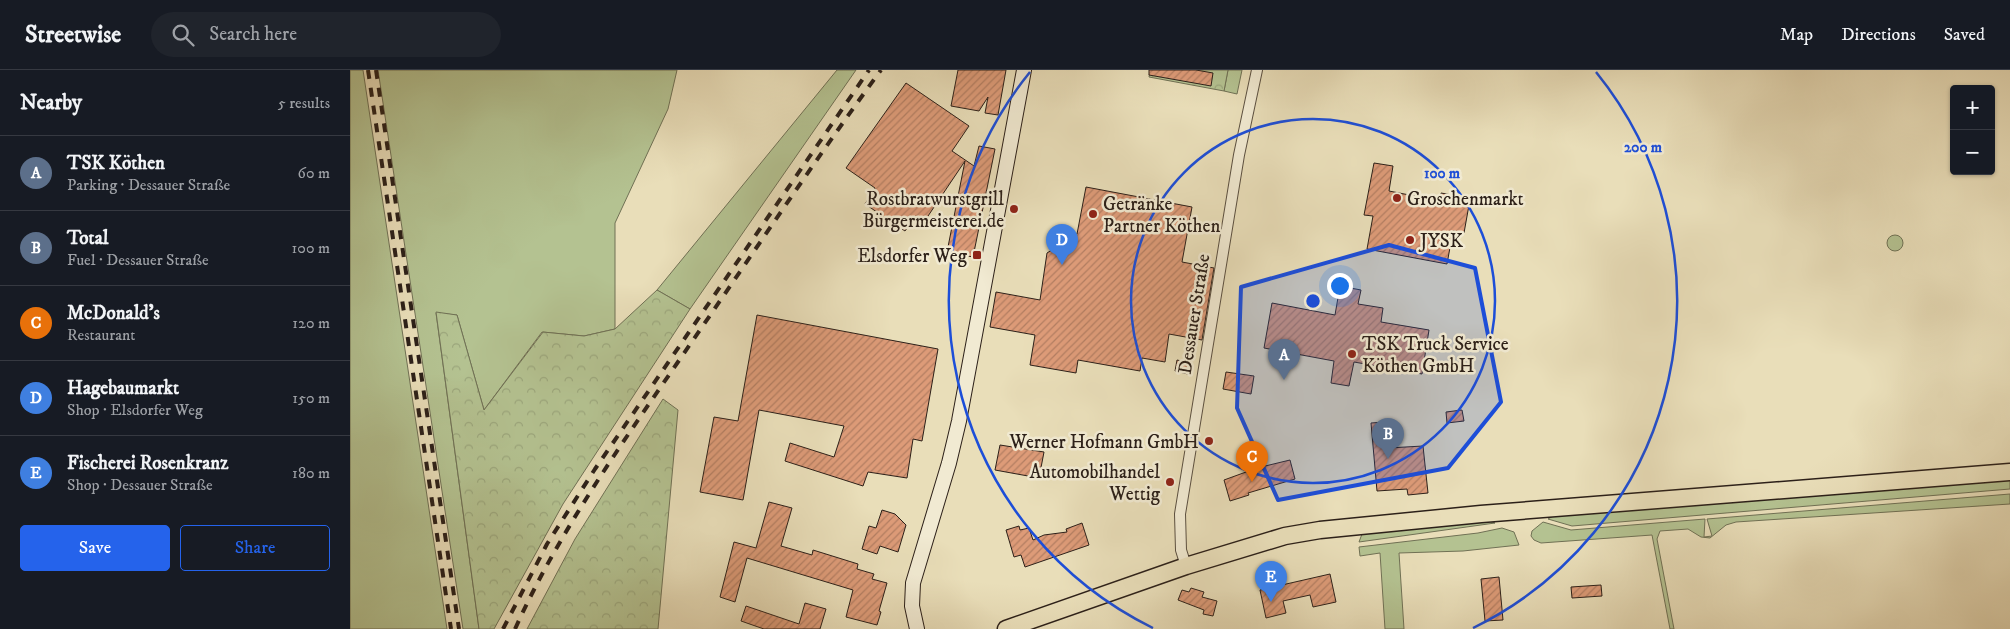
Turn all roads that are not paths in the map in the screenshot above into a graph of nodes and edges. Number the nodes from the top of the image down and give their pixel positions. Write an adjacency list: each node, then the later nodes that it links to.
1 (1024, 70): 5 (street)
2 (1257, 70): 4 (street, Dessauer Straße)
3 (2010, 472): 4 (main road)
4 (1186, 566): 6 (main road)
5 (917, 629)
6 (1006, 629)

